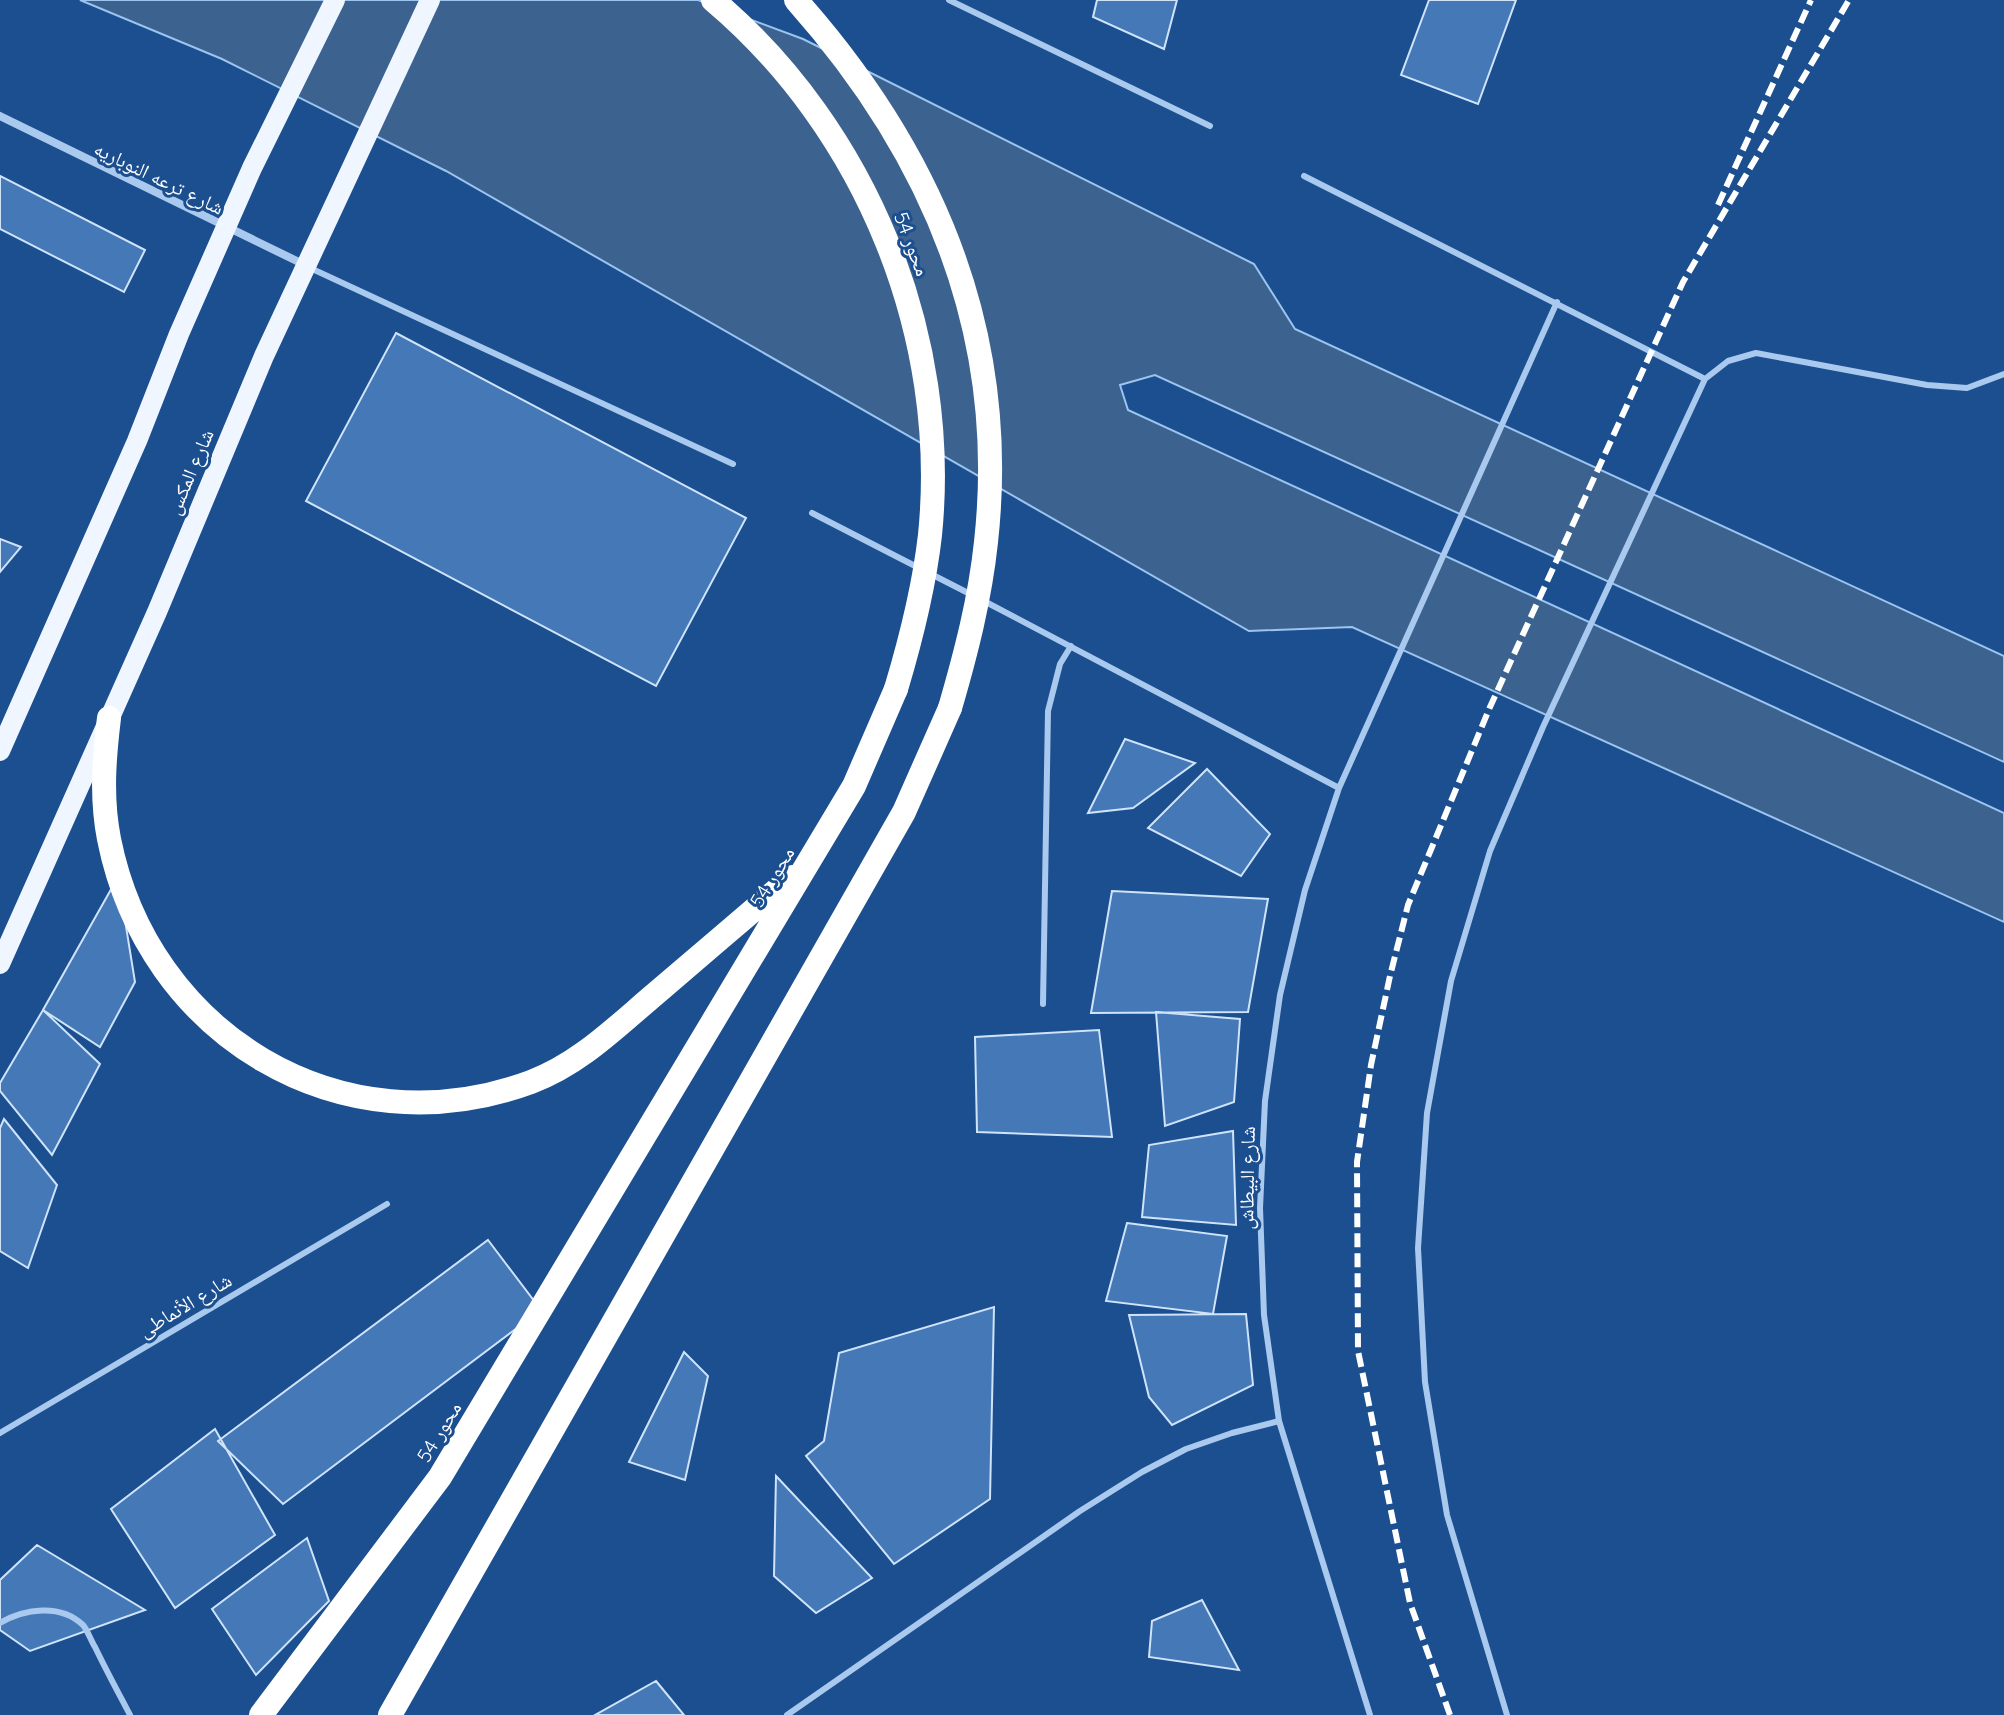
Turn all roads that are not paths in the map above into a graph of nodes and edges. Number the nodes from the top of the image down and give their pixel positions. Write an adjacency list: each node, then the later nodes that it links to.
1 (335, 0): 9 (main road)
2 (430, 0): 10 (main road, شارع المكس)
3 (713, 0): 20 (highway, محور 54, bridge)
4 (796, 0): 29 (highway, محور 54, bridge)
5 (949, 0): 7 (lane)
6 (0, 116): 9 (street, شارع ترعه النوباريه)
7 (1210, 126)
8 (1304, 176): 11 (lane)
9 (227, 229): 10 (street, شارع ترعه النوباريه); 18 (main road)
10 (305, 265): 14 (lane); 17 (main road, شارع المكس)
11 (1557, 302): 13 (lane); 19 (lane, شارع البيطاش)
12 (2004, 374): 13 (lane)
13 (1705, 379): 32 (lane)
14 (733, 464)
15 (812, 513): 16 (lane)
16 (1071, 646): 19 (lane); 22 (lane)
17 (109, 718): 20 (highway); 21 (main road, شارع المكس)
18 (0, 751)
19 (1339, 788): 24 (lane, شارع البيطاش)
20 (809, 863): 28 (highway, محور 54)
21 (0, 964)
22 (1043, 1004)
23 (387, 1204): 25 (lane, شارع الأنماطى)
24 (1279, 1421): 30 (lane); 31 (lane, شارع البيطاش)
25 (0, 1433)
26 (0, 1623): 27 (lane)
27 (130, 1715)
28 (261, 1715)
29 (390, 1715)
30 (787, 1715)
31 (1370, 1715)
32 (1507, 1715)

